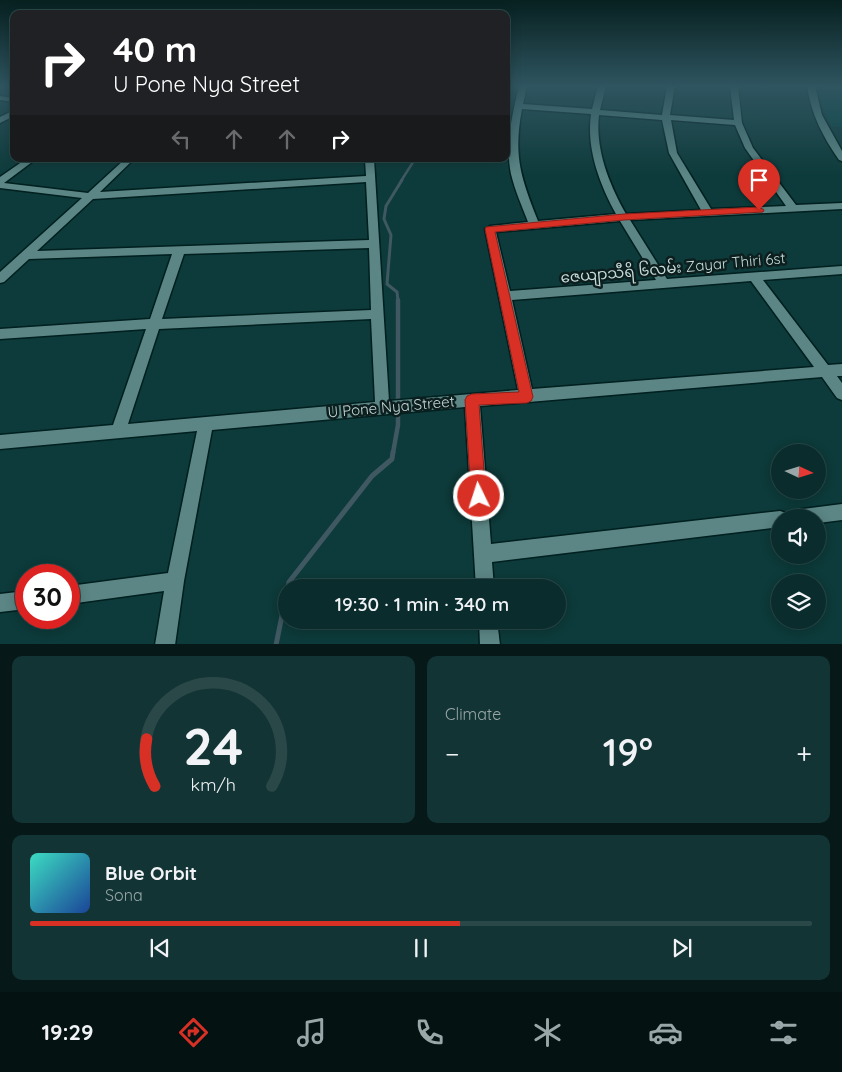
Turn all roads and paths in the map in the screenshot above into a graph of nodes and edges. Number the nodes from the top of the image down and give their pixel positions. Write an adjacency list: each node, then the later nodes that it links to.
1 (517, 116): 19 (street)
2 (595, 116): 18 (street)
3 (653, 116): 6 (street)
4 (737, 116): 7 (street)
5 (817, 116): 8 (street)
6 (666, 117): 7 (street); 17 (street)
7 (738, 123): 16 (street)
8 (842, 158)
9 (28, 162): 13 (street)
10 (127, 162): 14 (street)
11 (370, 162): 12 (street)
12 (371, 179): 14 (street); 20 (street)
13 (0, 183): 14 (street)
14 (90, 196): 22 (street)
15 (842, 206): 16 (street)
16 (794, 209): 17 (street)
17 (708, 213): 18 (street)
18 (624, 217): 19 (street); 26 (street)
19 (534, 225): 27 (street)
20 (374, 244): 21 (street); 28 (street)
21 (178, 251): 22 (street); 29 (street)
22 (27, 255): 25 (street)
23 (842, 270): 24 (street, ဇေယျာသီရိ ၆လမ်း Zayar Thiri 6st)
24 (754, 277): 26 (street, ဇေယျာသီရိ ၆လမ်း Zayar Thiri 6st); 32 (street)
25 (0, 279)
26 (664, 284): 27 (street, ဇေယျာသီရိ ၆လမ်း Zayar Thiri 6st)
27 (506, 296): 34 (street)
28 (378, 314): 29 (street); 36 (street)
29 (154, 324): 30 (street); 38 (street)
30 (0, 334)
31 (842, 370): 32 (street, U Pone Nya Street)
32 (825, 371): 33 (street); 34 (street, U Pone Nya Street)
33 (842, 394)
34 (527, 397): 35 (street, U Pone Nya Street)
35 (472, 400): 36 (street, U Pone Nya Street); 43 (street)
36 (382, 408): 37 (street, U Pone Nya Street)
37 (206, 423): 38 (street, U Pone Nya Street); 45 (street)
38 (118, 432): 39 (street, U Pone Nya Street)
39 (0, 442)
40 (842, 512): 41 (street)
41 (826, 514)
42 (771, 520): 43 (street)
43 (483, 554): 44 (street)
44 (484, 579)
45 (175, 581): 46 (street); 50 (street)
46 (80, 594)
47 (15, 602): 48 (street)
48 (0, 604)
49 (489, 629): 51 (street)
50 (165, 644)
51 (490, 644)

